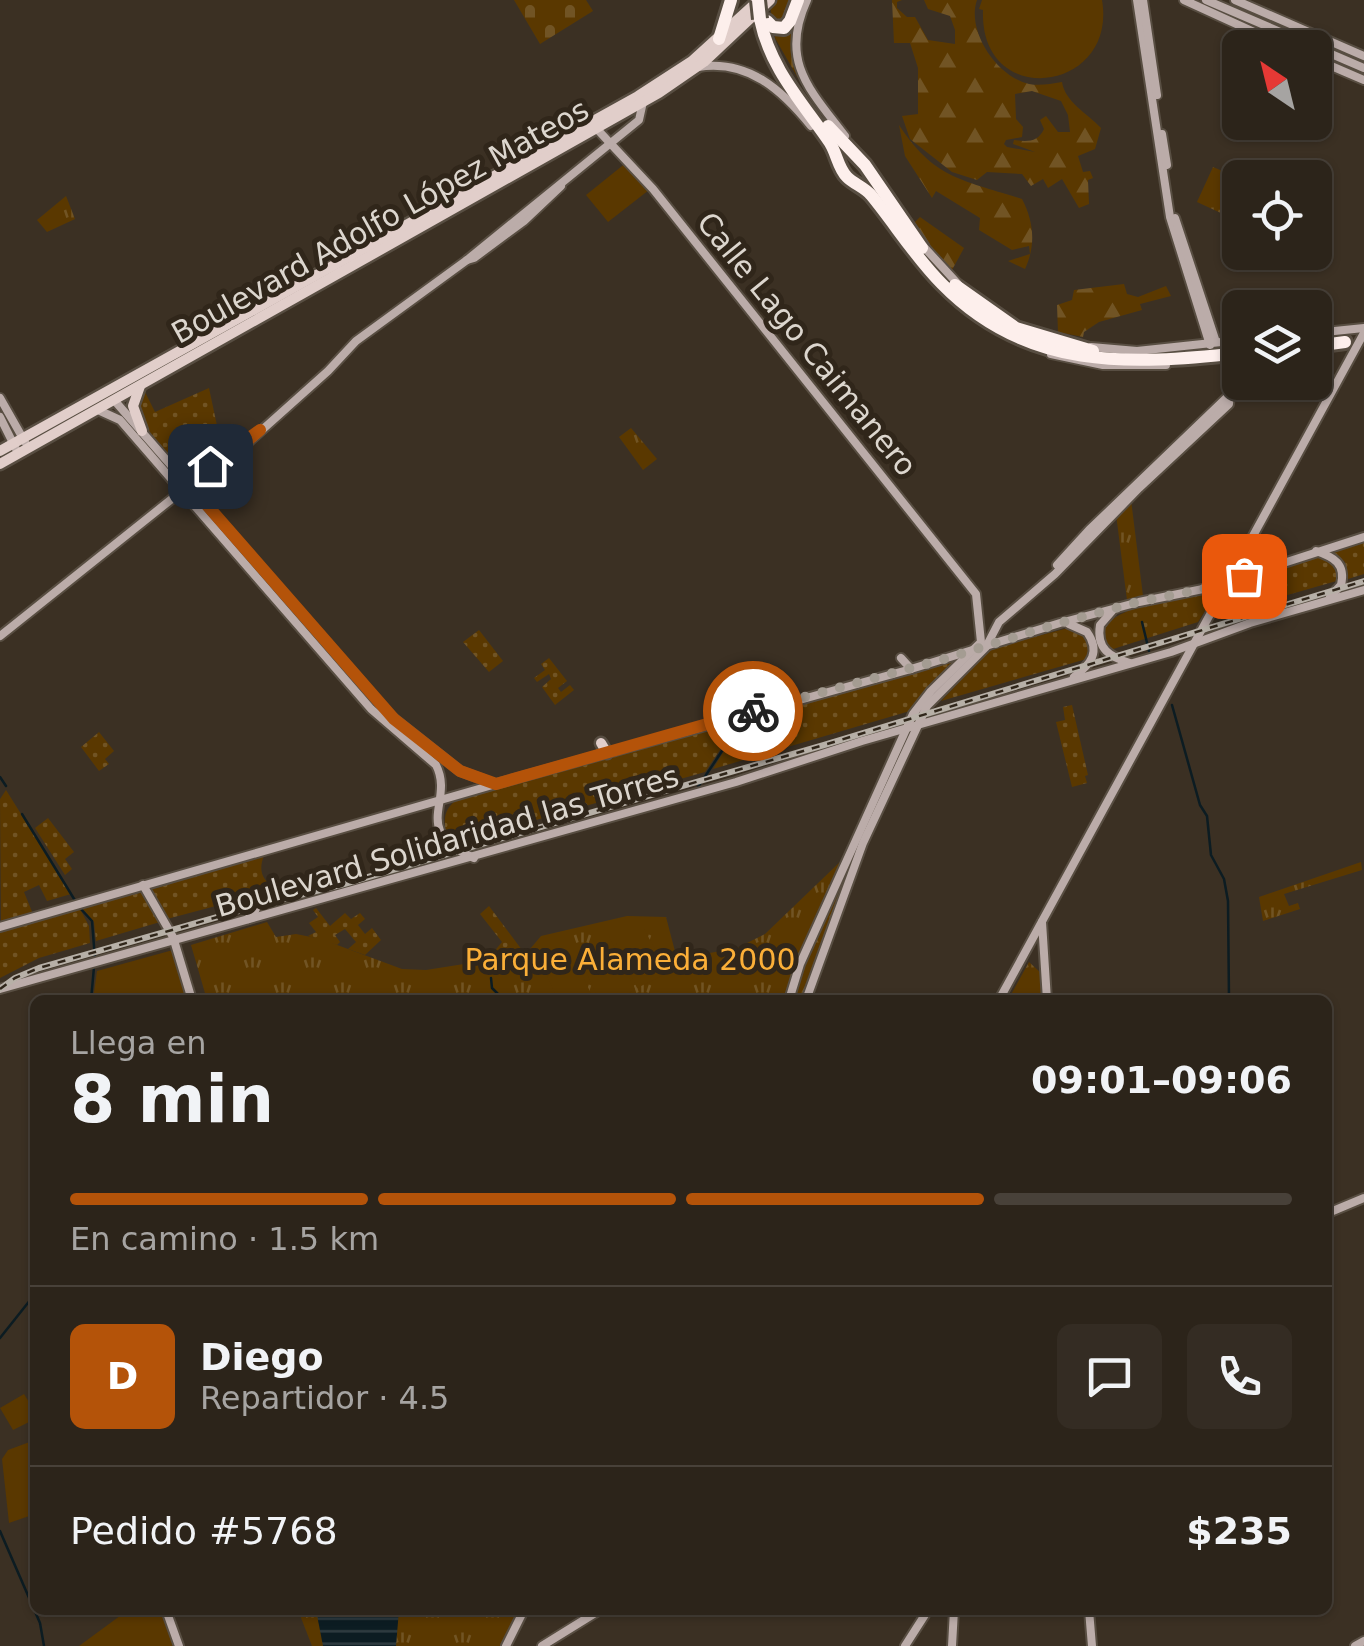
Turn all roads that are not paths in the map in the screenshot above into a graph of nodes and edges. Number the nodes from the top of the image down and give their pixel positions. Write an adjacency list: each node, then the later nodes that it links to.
1 (731, 0): 11 (highway)
2 (763, 0): 9 (highway, bridge); 11 (main road, Boulevard Adolfo López Mateos); 14 (main road, Boulevard Adolfo López Mateos)
3 (798, 0): 9 (highway)
4 (807, 0): 21 (main road)
5 (1140, 0): 22 (main road); 22 (main road)
6 (1185, 0): 8 (main road); 10 (main road)
7 (1235, 0): 12 (main road)
8 (1210, 2): 15 (main road)
9 (764, 18): 17 (highway); 21 (highway)
10 (1250, 30)
11 (719, 39): 32 (main road, Boulevard Adolfo López Mateos)
12 (1364, 56)
13 (1332, 66): 16 (main road)
14 (698, 67): 17 (main road); 18 (main road, Boulevard Adolfo López Mateos)
15 (1364, 68)
16 (1364, 80)
17 (789, 94): 29 (highway)
18 (642, 102): 19 (main road, Boulevard Adolfo López Mateos); 20 (main road)
19 (596, 128): 20 (main road, Calle Lago Caimanero); 31 (main road, Boulevard Adolfo López Mateos)
20 (612, 142): 42 (main road); 57 (main road, Calle Lago Caimanero)
21 (850, 149): 29 (highway)
22 (1202, 308): 25 (main road)
23 (1364, 331): 24 (main road); 24 (main road)
24 (1350, 342): 30 (main road); 30 (main road)
25 (1213, 343): 26 (main road); 29 (main road)
26 (1222, 345)
27 (1222, 351): 29 (highway)
28 (1222, 354): 29 (highway)
29 (1106, 357)
30 (1350, 361): 47 (main road)
31 (142, 384): 34 (main road, Boulevard Adolfo López Mateos); 38 (main road)
32 (101, 395): 34 (main road); 39 (main road, Boulevard Adolfo López Mateos)
33 (0, 398): 39 (main road)
34 (114, 400): 36 (main road, Boulevard Adolfo López Mateos); 38 (main road)
35 (1223, 400): 55 (main road)
36 (96, 410): 39 (main road, Boulevard Adolfo López Mateos); 43 (main road)
37 (0, 417): 39 (main road)
38 (142, 431): 42 (main road)
39 (21, 445): 40 (main road, Boulevard Adolfo López Mateos); 41 (main road, Boulevard Adolfo López Mateos)
40 (0, 451)
41 (0, 464)
42 (190, 486): 43 (main road); 46 (main road)
43 (180, 493): 46 (main road); 54 (main road)
44 (1364, 536): 45 (main road, Boulevard Solidaridad las Torres)
45 (1316, 551): 48 (main road, Boulevard Solidaridad las Torres); 51 (main road)
46 (242, 554): 67 (main road)
47 (1242, 558): 48 (main road); 49 (main road)
48 (1256, 571): 49 (main road, Boulevard Solidaridad las Torres)
49 (1228, 581): 52 (main road, Boulevard Solidaridad las Torres); 56 (main road)
50 (1364, 590): 51 (main road, Boulevard Solidaridad las Torres)
51 (1325, 600): 56 (main road, Boulevard Solidaridad las Torres)
52 (1116, 608): 53 (main road, Boulevard Solidaridad las Torres); 60 (main road)
53 (1060, 623): 55 (main road, Boulevard Solidaridad las Torres); 63 (main road)
54 (0, 640)
55 (986, 646): 57 (main road, Boulevard Solidaridad las Torres); 64 (main road)
56 (1193, 646): 58 (main road, Boulevard Solidaridad las Torres); 61 (main road)
57 (972, 652): 62 (main road, Boulevard Solidaridad las Torres); 65 (main road)
58 (1171, 652): 60 (main road, Boulevard Solidaridad las Torres); 61 (main road)
59 (901, 658): 62 (main road)
60 (1132, 664): 63 (main road, Boulevard Solidaridad las Torres)
61 (1182, 667): 76 (main road)
62 (911, 669): 69 (main road, Boulevard Solidaridad las Torres)
63 (1071, 680): 64 (main road, Boulevard Solidaridad las Torres)
64 (916, 725): 65 (main road, Boulevard Solidaridad las Torres); 71 (main road)
65 (906, 728): 66 (main road, Boulevard Solidaridad las Torres); 68 (main road)
66 (885, 734): 68 (main road); 72 (main road, Boulevard Solidaridad las Torres)
67 (418, 743): 69 (main road); 70 (main road)
68 (896, 750): 71 (main road)
69 (496, 784): 70 (main road, Boulevard Solidaridad las Torres)
70 (436, 800): 72 (main road); 74 (main road, Boulevard Solidaridad las Torres)
71 (877, 803): 73 (main road)
72 (474, 858): 77 (main road, Boulevard Solidaridad las Torres)
73 (848, 869): 84 (main road); 85 (main road)
74 (143, 885): 78 (main road, Boulevard Solidaridad las Torres); 79 (main road)
75 (280, 886): 77 (main road)
76 (1042, 922): 80 (main road); 81 (main road)
77 (240, 924): 79 (main road, Boulevard Solidaridad las Torres)
78 (0, 927)
79 (178, 945): 82 (main road, Boulevard Solidaridad las Torres); 83 (main road)
80 (1022, 958): 81 (main road); 86 (main road)
81 (1043, 960): 87 (main road)
82 (0, 990)
83 (191, 995)
84 (791, 995)
85 (808, 995)
86 (1003, 995)
87 (1046, 995)
88 (1364, 1198): 89 (main road)
89 (1332, 1210)
90 (168, 1615): 97 (main road)
91 (522, 1615): 98 (main road)
92 (592, 1615): 99 (main road)
93 (925, 1615): 100 (main road)
94 (954, 1615): 101 (main road)
95 (1091, 1615): 102 (main road)
96 (1364, 1641): 103 (main road)
97 (179, 1646)
98 (506, 1646)
99 (542, 1646)
100 (905, 1646)
101 (952, 1646)
102 (1094, 1646)
103 (1355, 1646)

